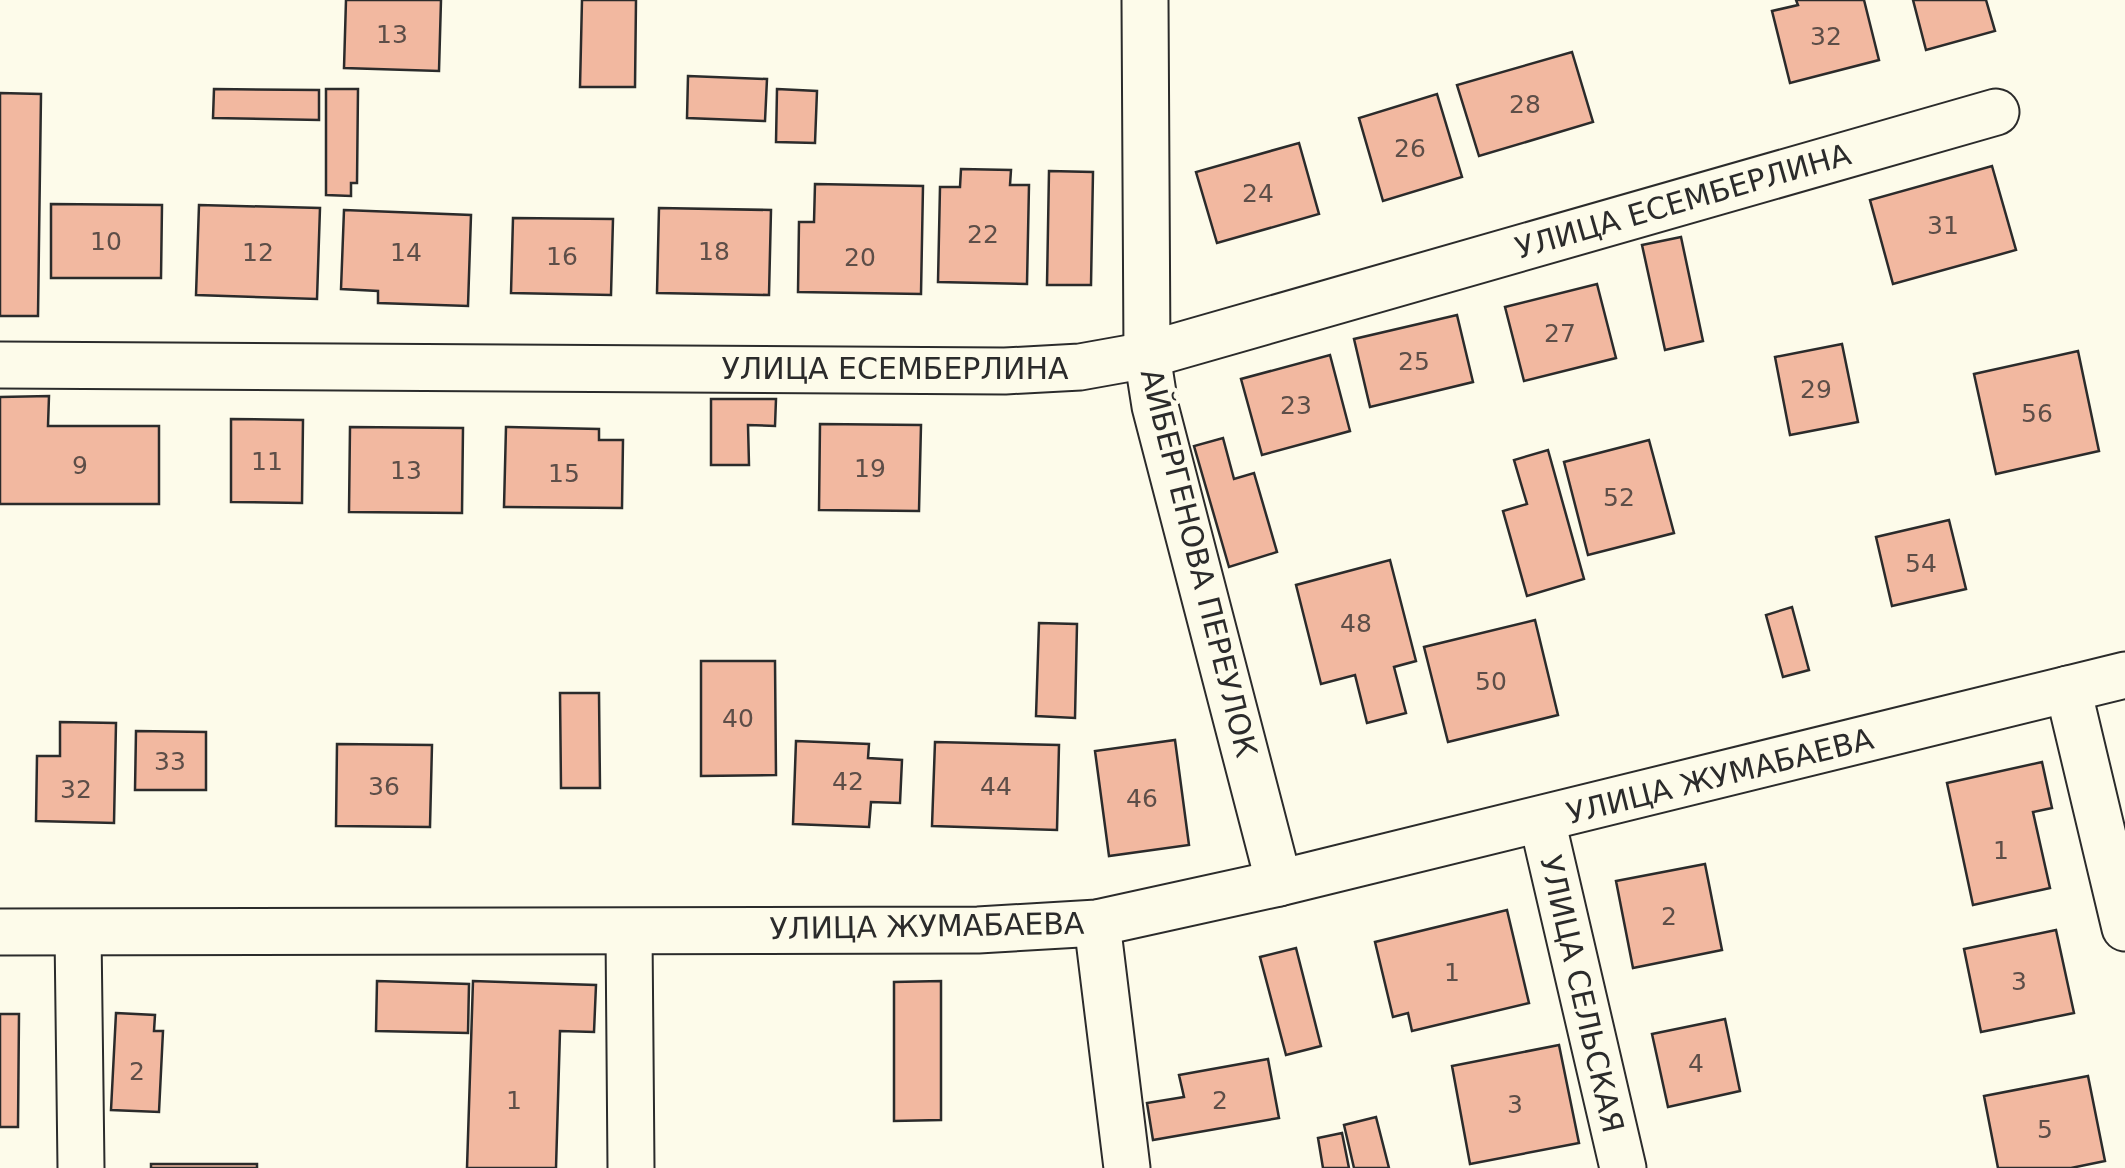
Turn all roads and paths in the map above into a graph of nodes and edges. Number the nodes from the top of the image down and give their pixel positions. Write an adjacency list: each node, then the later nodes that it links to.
1 (1146, 0): 3 (street, АЙБЕРГЕНОВА ПЕРЕУЛОК)
2 (1996, 112): 3 (street, УЛИЦА ЕСЕМБЕРЛИНА)
3 (1147, 355): 4 (street, УЛИЦА ЕСЕМБЕРЛИНА); 8 (street, АЙБЕРГЕНОВА ПЕРЕУЛОК)
4 (0, 366)
5 (2125, 675): 6 (street, УЛИЦА ЖУМАБАЕВА)
6 (2068, 689): 7 (street, УЛИЦА ЖУМАБАЕВА); 10 (street)
7 (1542, 820): 8 (street, УЛИЦА ЖУМАБАЕВА); 17 (street, УЛИЦА СЕЛЬСКАЯ)
8 (1279, 883): 9 (street, УЛИЦА ЖУМАБАЕВА)
9 (1097, 923): 12 (street, УЛИЦА ЖУМАБАЕВА); 16 (street)
10 (2125, 928)
11 (0, 932): 13 (street, УЛИЦА ЖУМАБАЕВА)
12 (629, 932): 13 (street, УЛИЦА ЖУМАБАЕВА); 15 (street)
13 (78, 934): 14 (street)
14 (81, 1168)
15 (631, 1168)
16 (1127, 1168)
17 (1623, 1168)

